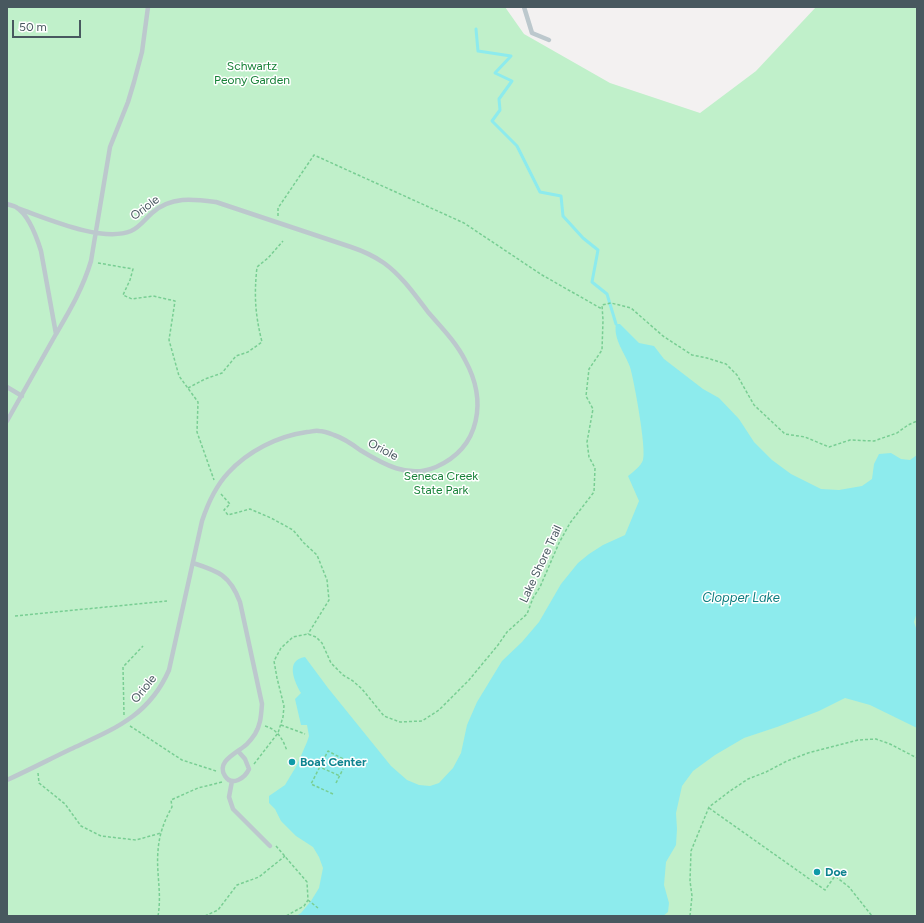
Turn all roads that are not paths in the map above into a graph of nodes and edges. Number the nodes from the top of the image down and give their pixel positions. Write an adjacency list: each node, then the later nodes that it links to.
1 (148, 7): 6 (lane)
2 (524, 7): 3 (lane)
3 (549, 40)
4 (7, 204): 5 (lane, Oriole)
5 (17, 208): 6 (lane, Oriole); 7 (lane)
6 (96, 233): 7 (lane); 11 (lane, Oriole)
7 (56, 334): 9 (lane)
8 (7, 387): 9 (lane)
9 (22, 396): 10 (lane)
10 (7, 421)
11 (193, 563): 12 (lane); 13 (lane, Oriole)
12 (238, 751): 14 (lane); 14 (lane)
13 (7, 780)
14 (231, 782): 15 (lane)
15 (270, 846)

